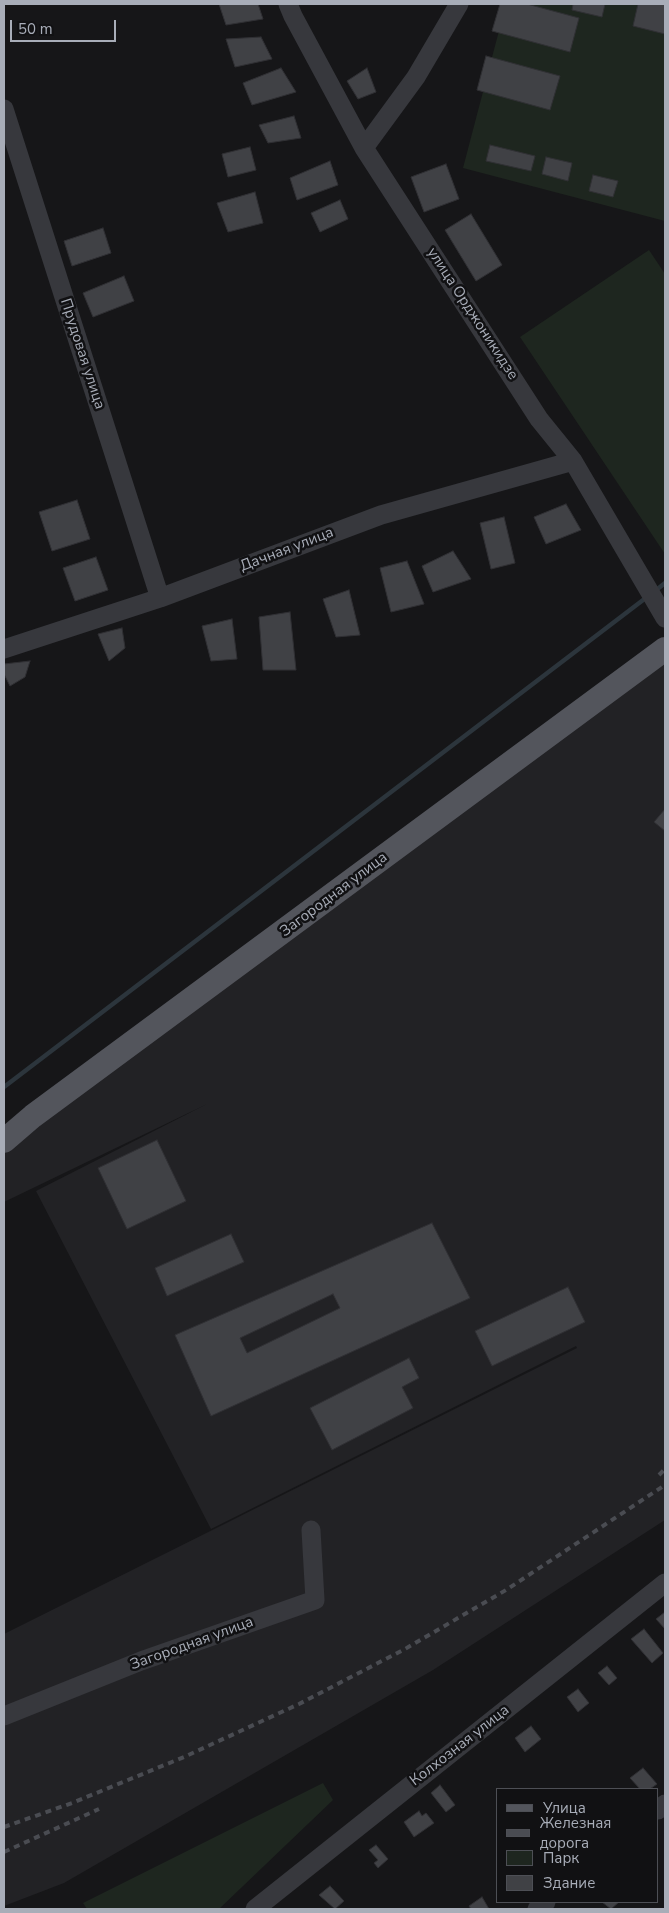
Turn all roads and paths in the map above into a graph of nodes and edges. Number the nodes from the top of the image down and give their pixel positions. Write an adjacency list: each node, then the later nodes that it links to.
1 (288, 4): 4 (street, улица Орджоникидзе)
2 (460, 4): 4 (street)
3 (4, 109): 6 (street, Прудовая улица)
4 (364, 148): 5 (street, улица Орджоникидзе)
5 (573, 461): 6 (street, Дачная улица); 7 (street, улица Орджоникидзе)
6 (160, 598): 9 (street, Дачная улица)
7 (665, 618)
8 (665, 649): 10 (main road, Загородная улица)
9 (4, 650)
10 (4, 1141)
11 (311, 1530): 13 (street, Загородная улица)
12 (665, 1583): 14 (street, Колхозная улица)
13 (4, 1716)
14 (255, 1909)

